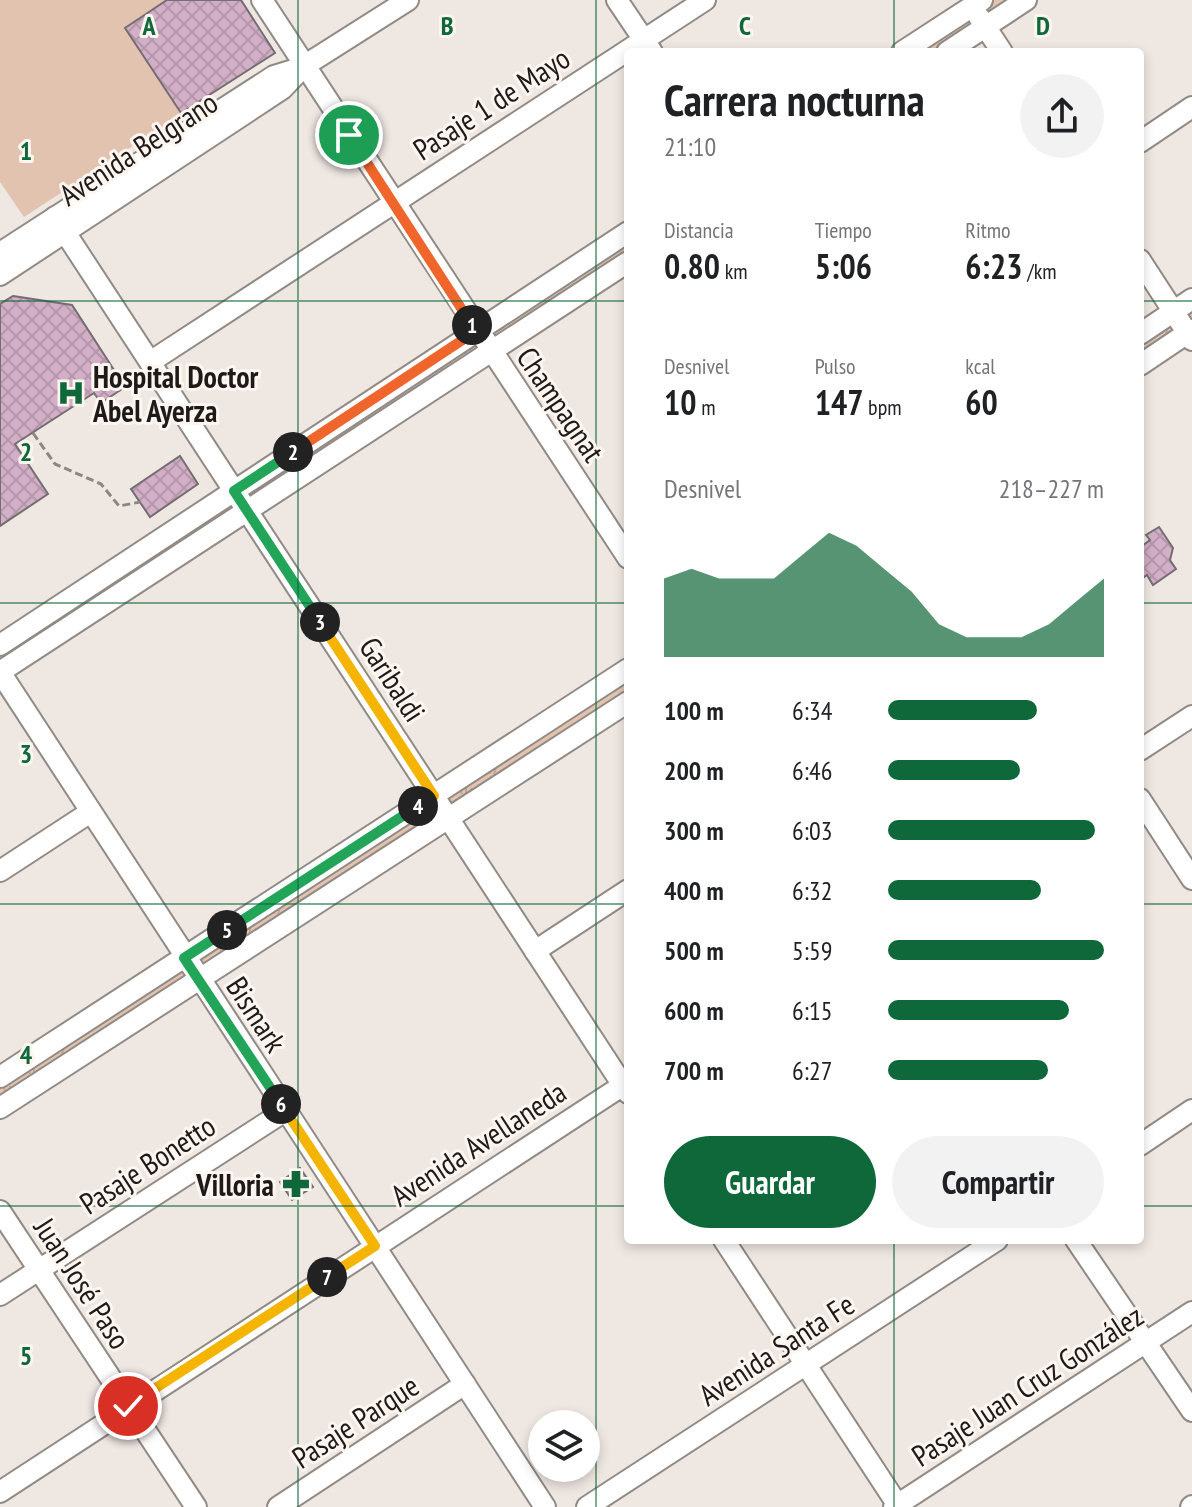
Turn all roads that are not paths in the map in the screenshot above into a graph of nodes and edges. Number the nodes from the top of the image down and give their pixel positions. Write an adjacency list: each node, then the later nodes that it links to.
1 (262, 0): 13 (street, Champagnat)
2 (408, 0): 13 (street, Avenida Belgrano)
3 (617, 0): 8 (street)
4 (705, 0): 8 (street, Pasaje 1 de Mayo)
5 (1026, 0): 7 (street)
6 (974, 2): 7 (street); 9 (street)
7 (985, 27): 10 (street); 11 (street)
8 (648, 46)
9 (908, 48)
10 (953, 48)
11 (999, 48)
12 (624, 61): 16 (street, Pasaje 1 de Mayo)
13 (304, 66): 16 (street, Champagnat); 17 (street, Avenida Belgrano)
14 (1192, 107): 15 (street)
15 (1144, 139)
16 (394, 203): 25 (street, Champagnat); 29 (street, Pasaje 1 de Mayo)
17 (60, 224): 19 (street, Avenida Belgrano); 22 (street, Avenida Belgrano); 29 (street, Garibaldi)
18 (624, 235): 25 (street)
19 (0, 253)
20 (624, 265): 28 (street)
21 (1144, 266): 24 (street)
22 (0, 275)
23 (1192, 299): 24 (street)
24 (1174, 311): 26 (street); 27 (street)
25 (476, 331): 28 (street, Champagnat); 31 (street)
26 (1144, 331)
27 (1191, 334): 30 (street)
28 (490, 352): 32 (street); 33 (street, Champagnat)
29 (150, 362): 31 (street, Garibaldi)
30 (1144, 363)
31 (234, 491): 32 (street, Garibaldi); 34 (street)
32 (248, 511): 35 (street); 40 (street, Garibaldi)
33 (624, 552)
34 (0, 645)
35 (0, 672): 42 (street, Bismark)
36 (624, 672): 40 (street)
37 (624, 705): 43 (street)
38 (1192, 716): 39 (street)
39 (1144, 747)
40 (434, 796): 43 (street, Garibaldi); 48 (street)
41 (1144, 805): 45 (street)
42 (89, 813): 44 (street); 48 (street, Bismark)
43 (449, 819): 47 (street, Garibaldi); 49 (street)
44 (0, 871)
45 (1192, 879)
46 (624, 893): 47 (street)
47 (535, 951): 51 (street, Garibaldi)
48 (184, 958): 49 (street, Bismark); 50 (street)
49 (199, 979): 53 (street); 55 (street, Bismark)
50 (0, 1077)
51 (624, 1084)
52 (624, 1088): 61 (street, Avenida Avellaneda)
53 (0, 1108)
54 (1192, 1110): 56 (street)
55 (285, 1111): 61 (street, Bismark); 62 (street, Pasaje Bonetto)
56 (1144, 1142)
57 (0, 1211): 62 (street, Juan José Paso)
58 (727, 1244): 66 (street)
59 (991, 1244): 66 (street, Avenida Santa Fe)
60 (1079, 1244): 65 (street)
61 (375, 1246): 67 (street, Bismark); 68 (street, Avenida Avellaneda)
62 (39, 1269): 63 (street, Pasaje Bonetto); 68 (street, Juan José Paso)
63 (0, 1295)
64 (1192, 1312): 65 (street, Pasaje Juan Cruz González)
65 (1147, 1342): 69 (street); 71 (street, Pasaje Juan Cruz González)
66 (806, 1365): 71 (street); 75 (street, Avenida Santa Fe)
67 (465, 1384): 73 (street, Pasaje Parque); 74 (street, Bismark)
68 (128, 1406): 70 (street, Avenida Avellaneda); 72 (street, Juan José Paso)
69 (1192, 1411)
70 (0, 1492)
71 (897, 1506)
72 (196, 1507)
73 (278, 1507)
74 (545, 1507)
75 (587, 1507)

